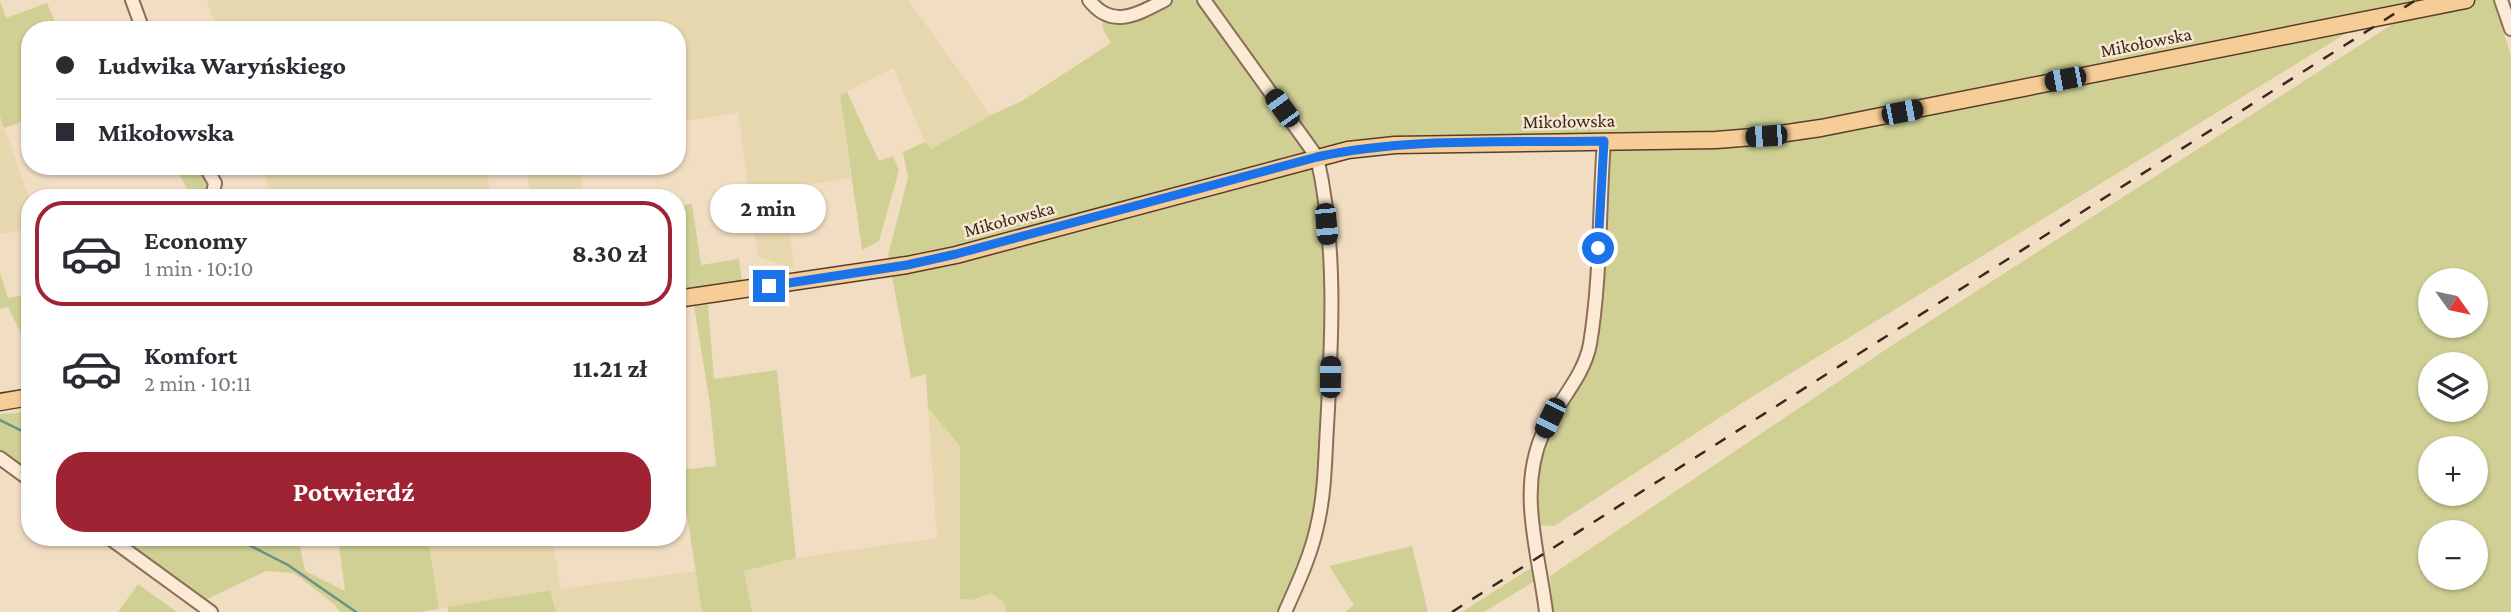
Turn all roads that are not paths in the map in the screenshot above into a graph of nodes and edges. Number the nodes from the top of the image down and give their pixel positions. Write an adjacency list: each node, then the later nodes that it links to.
1 (132, 0): 7 (street)
2 (1089, 0): 3 (street)
3 (1166, 0)
4 (1204, 0): 10 (street)
5 (2466, 0): 9 (main road, Mikołowska)
6 (2501, 0): 8 (street)
7 (140, 21)
8 (2511, 29)
9 (1604, 141): 10 (main road, Mikołowska); 19 (street)
10 (1317, 157): 11 (main road, Mikołowska); 18 (street)
11 (686, 298)
12 (21, 398): 13 (main road)
13 (0, 402)
14 (0, 458): 15 (street)
15 (21, 473)
16 (120, 546): 17 (street)
17 (211, 612)
18 (1285, 612)
19 (1546, 612)

